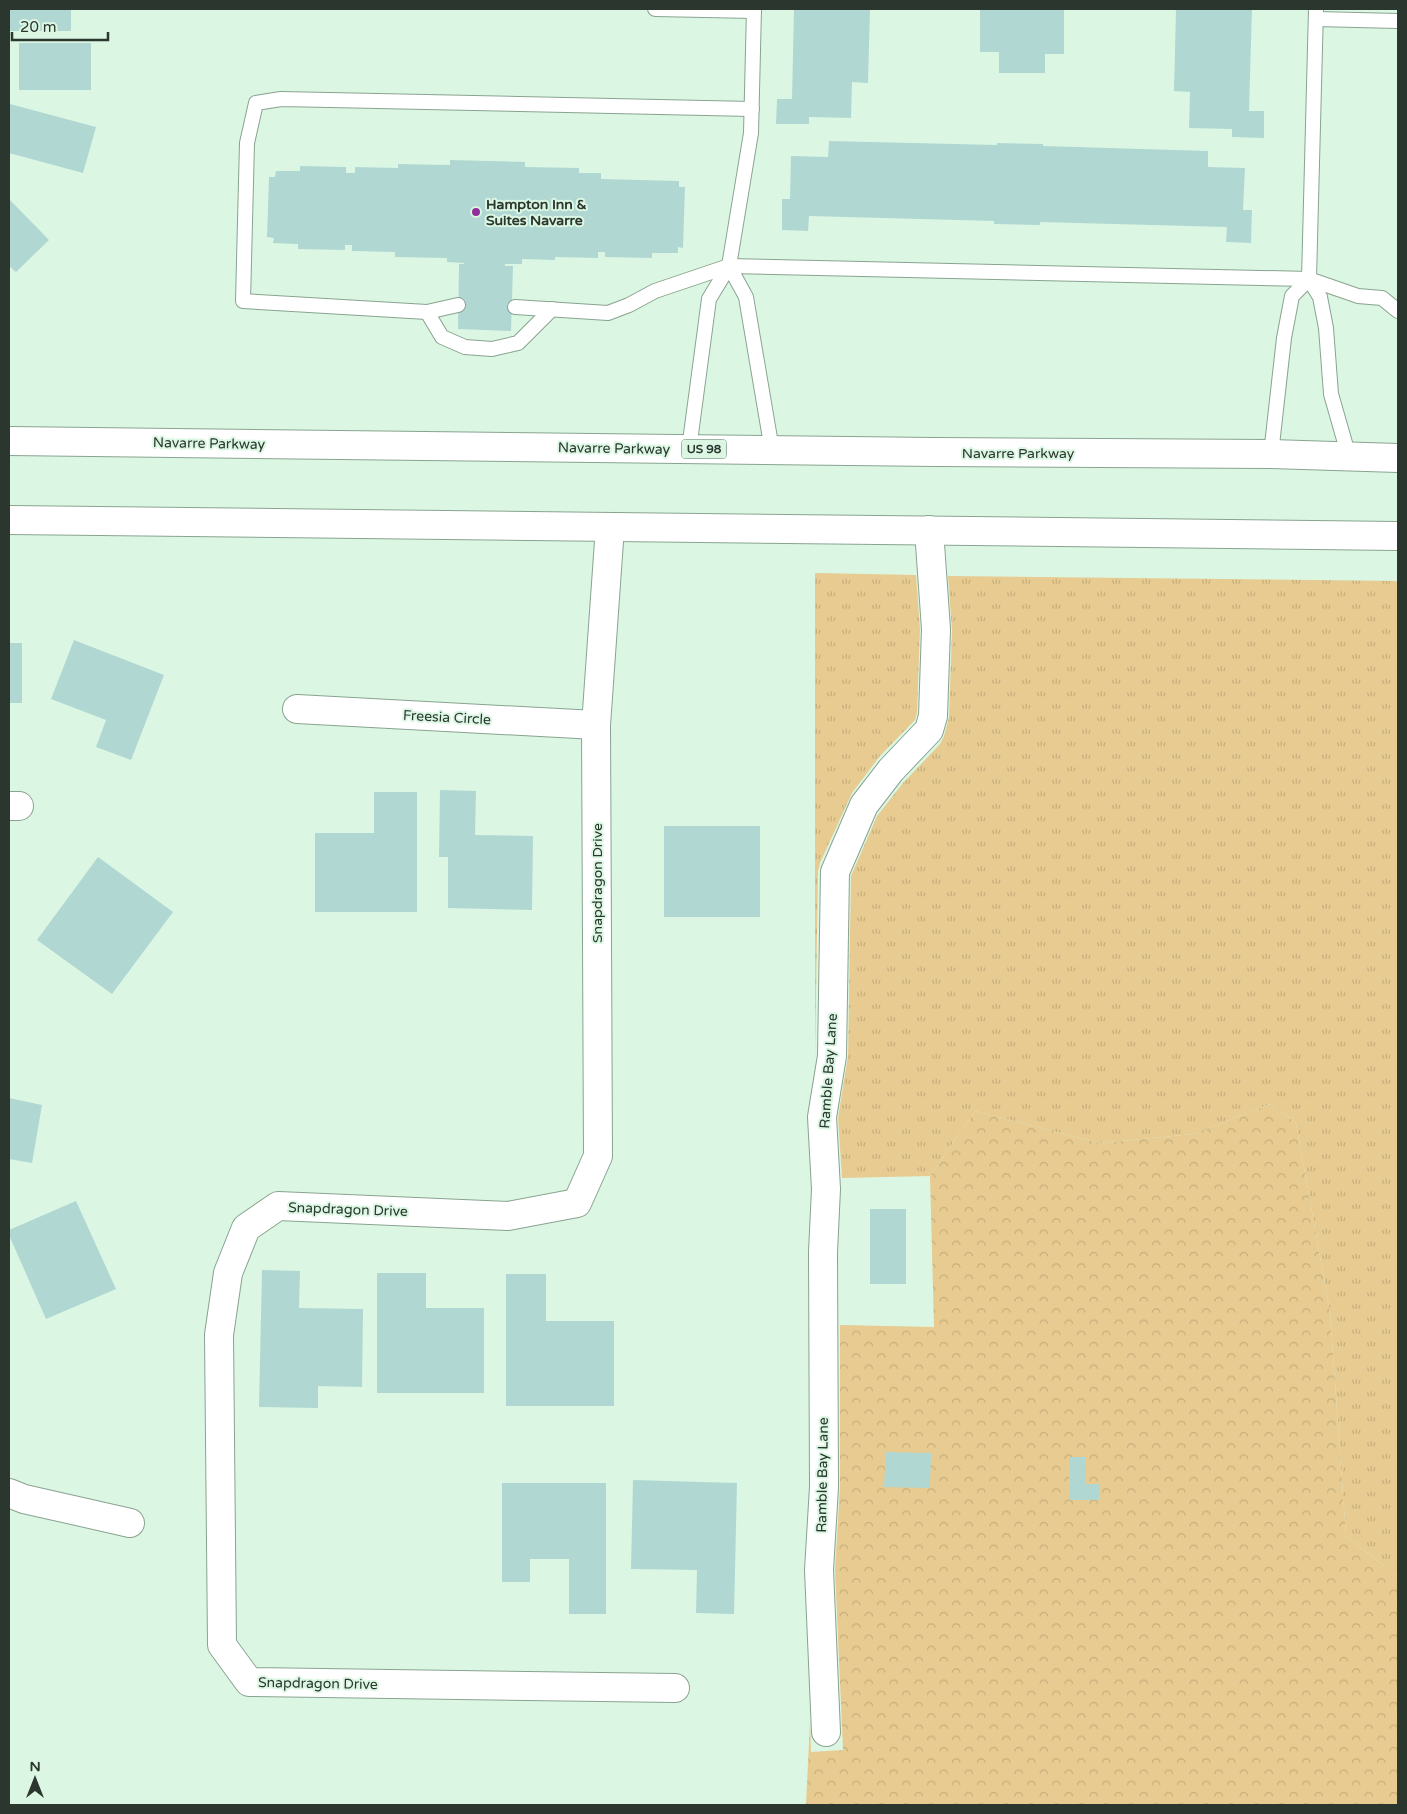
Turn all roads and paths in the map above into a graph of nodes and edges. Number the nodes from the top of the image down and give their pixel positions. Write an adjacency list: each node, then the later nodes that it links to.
1 (655, 9): 2 (lane)
2 (754, 10): 5 (lane)
3 (1316, 14): 4 (lane); 7 (lane)
4 (1398, 21)
5 (752, 109): 6 (lane); 12 (lane)
6 (729, 266): 7 (lane); 10 (lane); 14 (lane); 15 (lane)
7 (1309, 279): 11 (lane); 16 (lane); 17 (lane)
8 (458, 305): 12 (lane)
9 (515, 307): 10 (lane)
10 (552, 309): 12 (lane)
11 (1398, 311)
12 (427, 312)
13 (9, 441): 14 (main road, Navarre Parkway / US 98)
14 (689, 449): 15 (main road, Navarre Parkway / US 98)
15 (772, 450): 16 (main road, Navarre Parkway / US 98)
16 (1271, 454): 17 (main road, Navarre Parkway / US 98)
17 (1349, 457): 18 (main road, Navarre Parkway / US 98)
18 (1398, 458)
19 (9, 520): 20 (main road)
20 (610, 527): 21 (main road); 24 (main road, Snapdragon Drive)
21 (928, 530): 22 (main road); 28 (main road, Ramble Bay Lane)
22 (1398, 536)
23 (297, 710): 24 (main road, Freesia Circle)
24 (596, 725): 27 (main road, Snapdragon Drive)
25 (9, 1493): 26 (main road)
26 (130, 1524)
27 (675, 1688)
28 (826, 1732)

